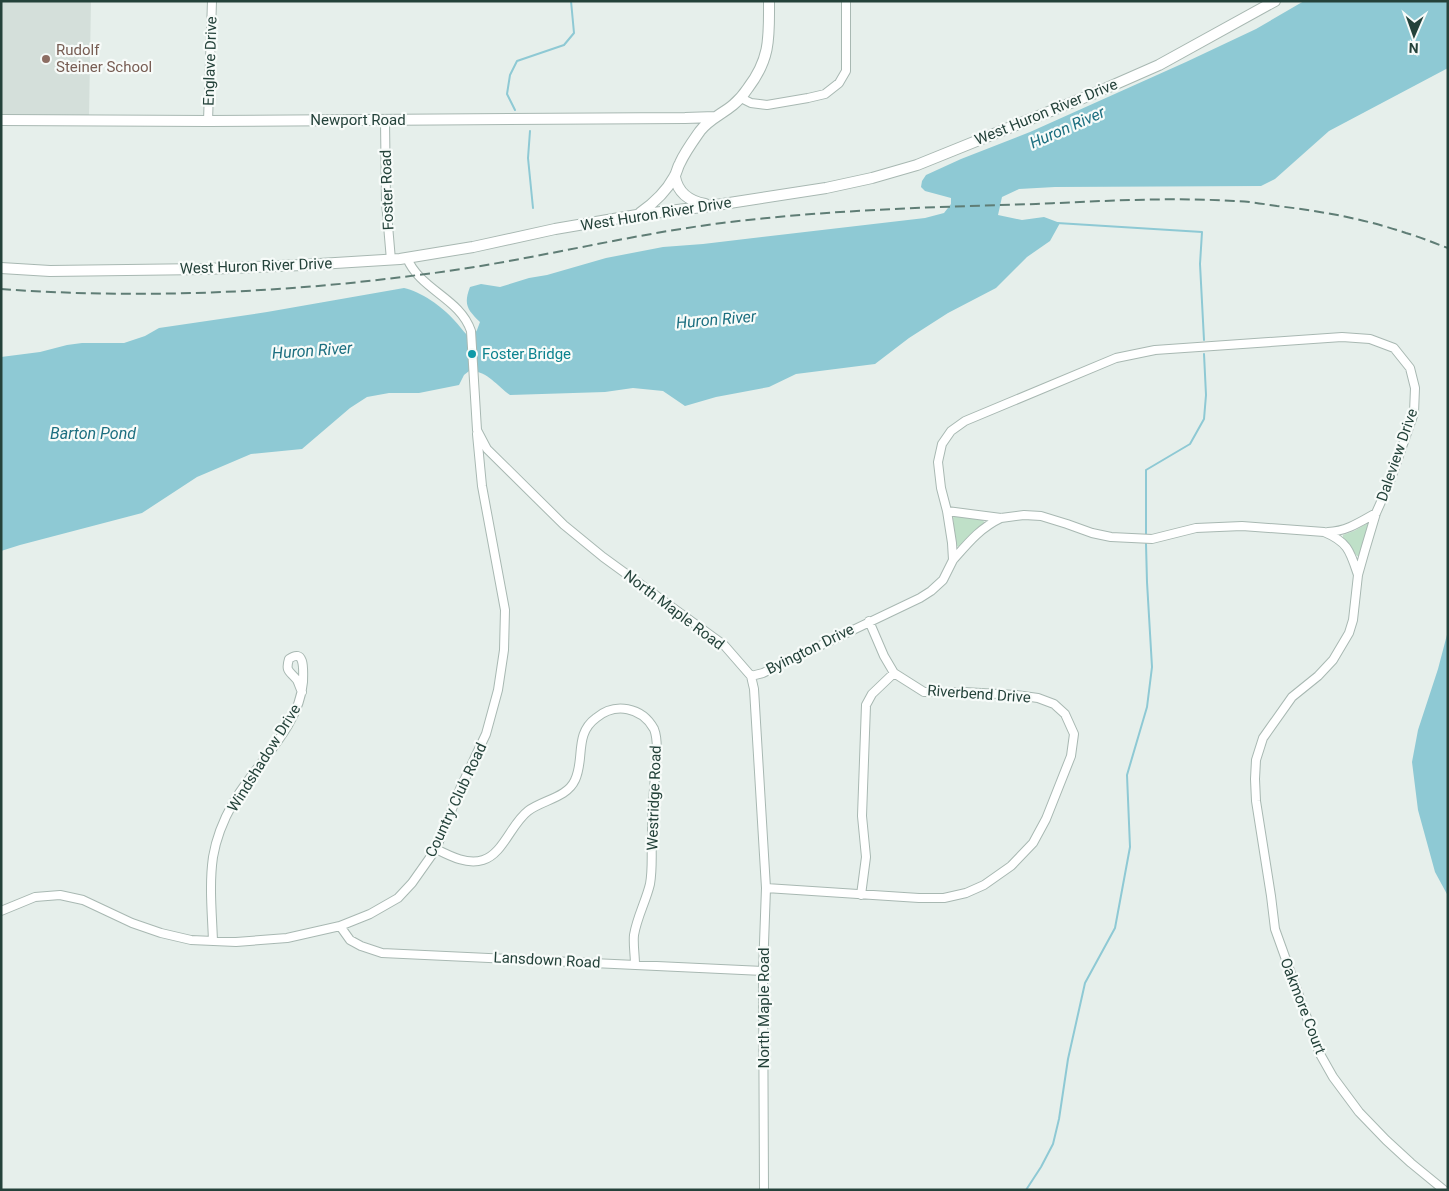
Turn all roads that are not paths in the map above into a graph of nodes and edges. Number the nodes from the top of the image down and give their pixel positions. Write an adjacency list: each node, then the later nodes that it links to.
1 (212, 1): 9 (street, Englave Drive)
2 (769, 1): 5 (street)
3 (846, 1): 5 (street)
4 (1275, 1): 11 (street, West Huron River Drive)
5 (741, 98): 6 (street)
6 (715, 117): 8 (street, Newport Road); 10 (street)
7 (1, 120): 9 (street, Newport Road)
8 (385, 120): 9 (street, Newport Road); 14 (street, Foster Road)
9 (208, 121)
10 (675, 176): 11 (street); 12 (street)
11 (710, 206): 12 (street, West Huron River Drive)
12 (637, 215): 13 (street, West Huron River Drive)
13 (408, 258): 14 (street, West Huron River Drive); 16 (street, North Maple Road)
14 (391, 260): 15 (street, West Huron River Drive)
15 (1, 268)
16 (477, 430): 25 (street, North Maple Road); 27 (street, Country Club Road)
17 (947, 511): 18 (street, Daleview Drive); 19 (street); 21 (street, Daleview Drive)
18 (1376, 513): 20 (street); 22 (street, Daleview Drive)
19 (1001, 518): 20 (street); 21 (street, Byington Drive)
20 (1324, 532): 22 (street)
21 (953, 560): 23 (street, Byington Drive)
22 (1358, 575): 28 (street, Daleview Drive)
23 (869, 621): 24 (street, Riverbend Drive); 25 (street, Byington Drive)
24 (894, 673): 30 (street); 30 (street, Riverbend Drive)
25 (751, 676): 29 (street, North Maple Road)
26 (302, 692): 33 (street, Windshadow Drive)
27 (436, 849): 32 (street, Country Club Road); 34 (street, Westridge Road)
28 (1266, 866): 37 (street, Oakmore Court)
29 (766, 888): 30 (street, Riverbend Drive); 35 (street, North Maple Road)
30 (861, 895)
31 (1, 911): 33 (street, Country Club Road)
32 (340, 926): 33 (street, Country Club Road); 34 (street, Lansdown Road)
33 (213, 941)
34 (635, 965): 35 (street, Lansdown Road)
35 (763, 971): 36 (street, North Maple Road)
36 (764, 1190)
37 (1444, 1190)

